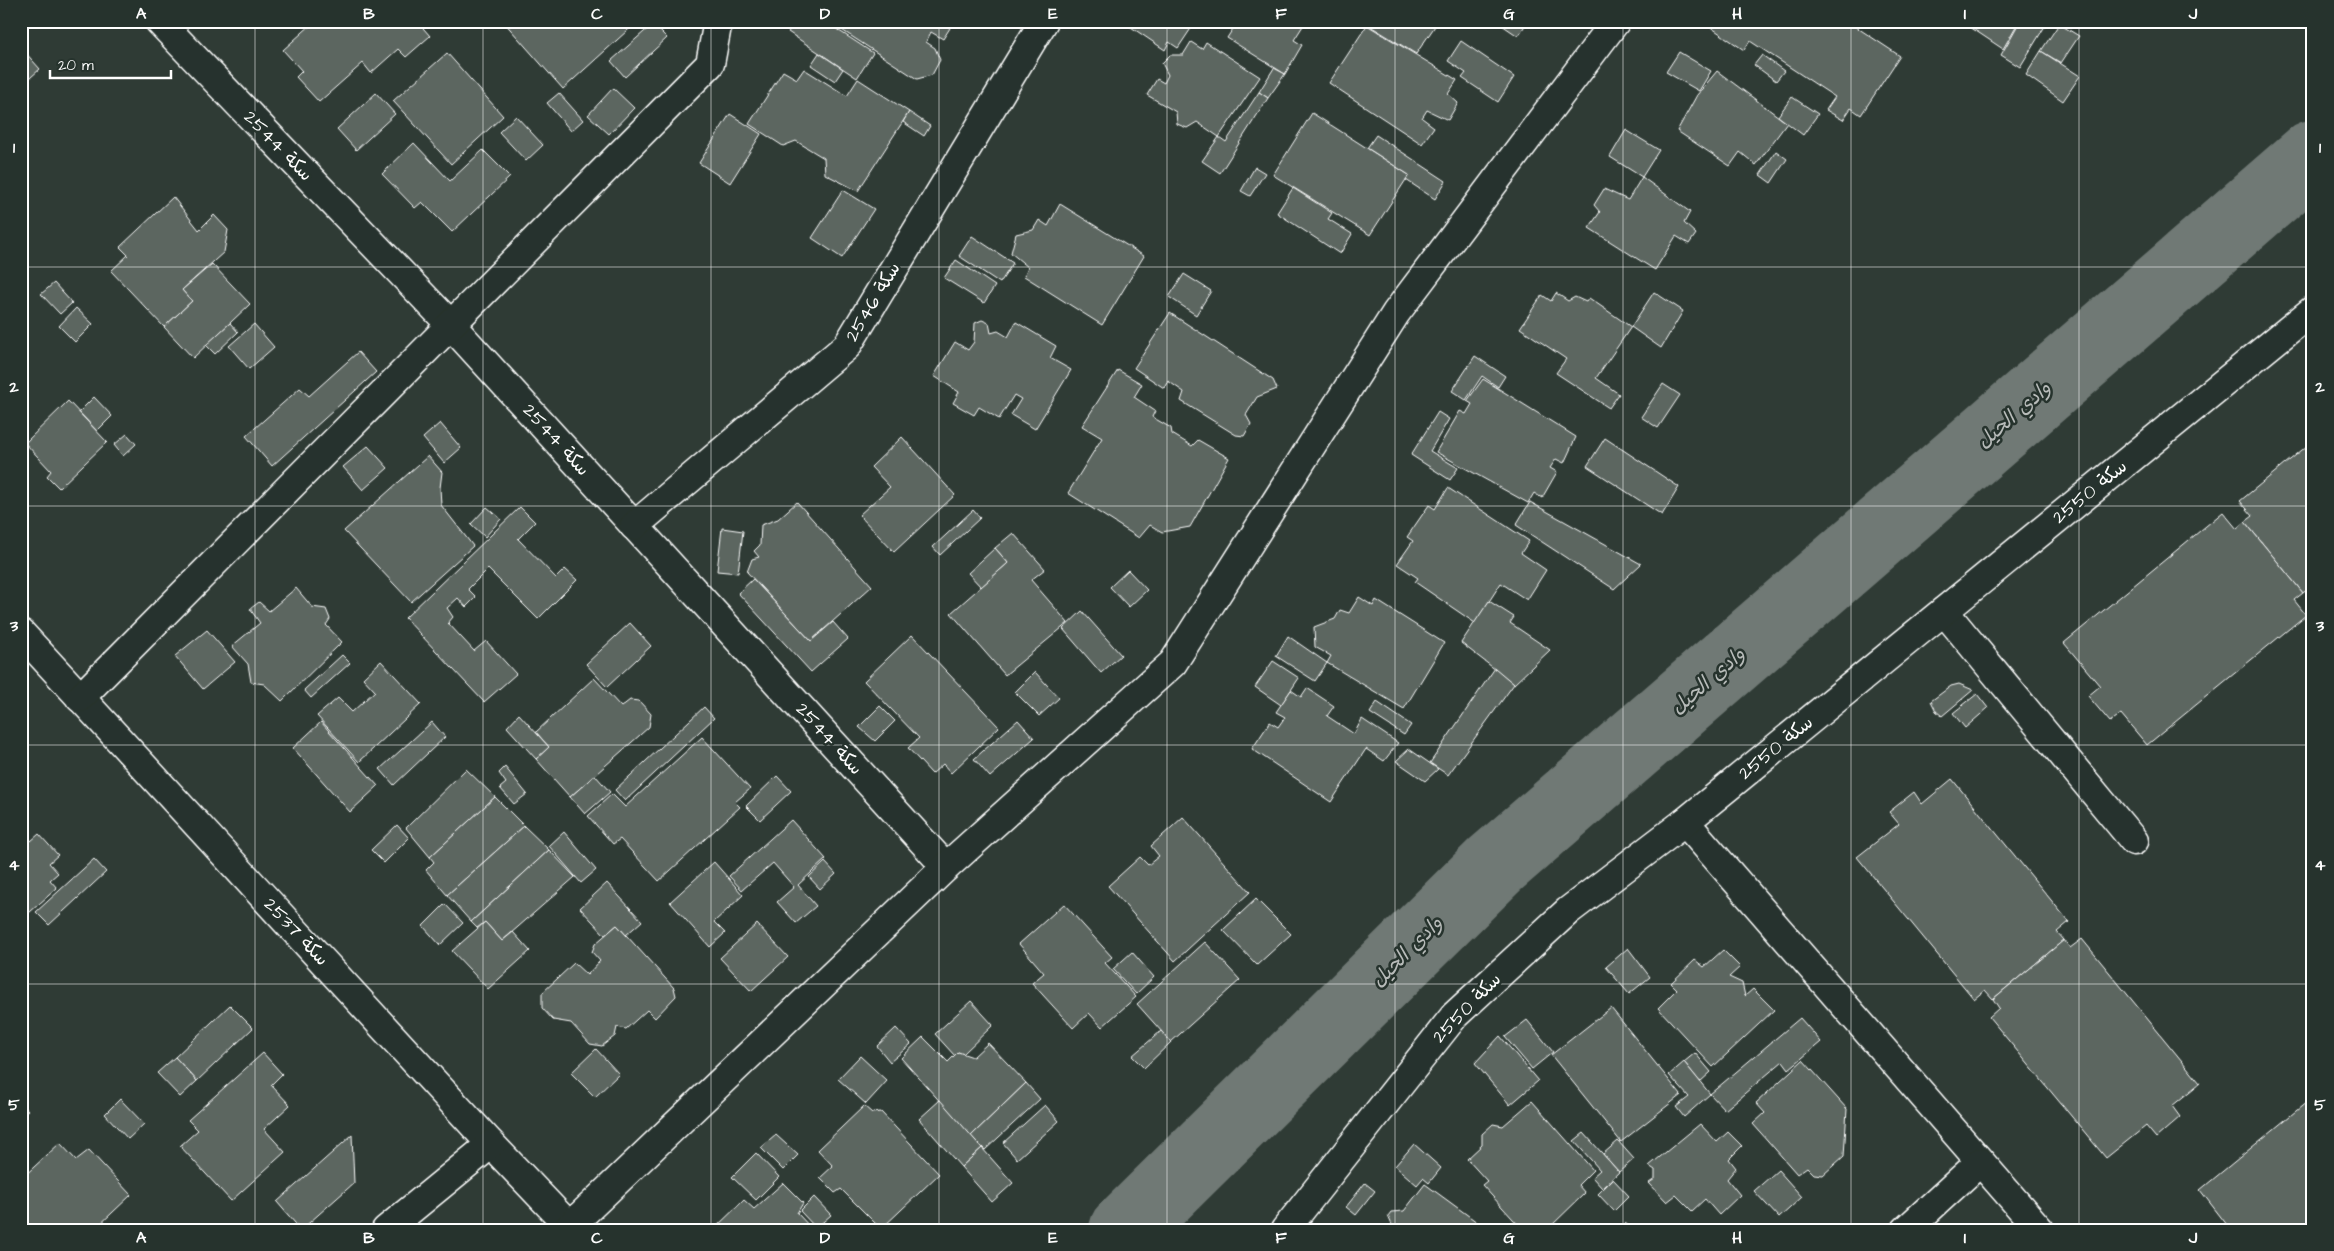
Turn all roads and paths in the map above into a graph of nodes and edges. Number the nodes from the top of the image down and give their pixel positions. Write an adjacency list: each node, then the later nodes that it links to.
1 (159, 21): 6 (street, سكة 2544)
2 (718, 21): 6 (street)
3 (1044, 21): 7 (street, سكة 2546)
4 (1616, 21): 13 (street)
5 (2313, 310): 8 (street, سكة 2550)
6 (451, 326): 7 (street, سكة 2544); 10 (street)
7 (634, 526): 13 (street, سكة 2544)
8 (1944, 611): 11 (street, سكة 2550); 12 (street)
9 (21, 633): 10 (street, سكة 2537)
10 (80, 698): 14 (street, سكة 2537)
11 (1685, 822): 15 (street); 18 (street, سكة 2550)
12 (2134, 841)
13 (946, 867): 16 (street)
14 (491, 1144): 16 (street, سكة 2537); 17 (street)
15 (1980, 1162): 19 (street); 20 (street)
16 (572, 1228)
17 (386, 1230)
18 (1285, 1230)
19 (1906, 1230)
20 (2040, 1230)

